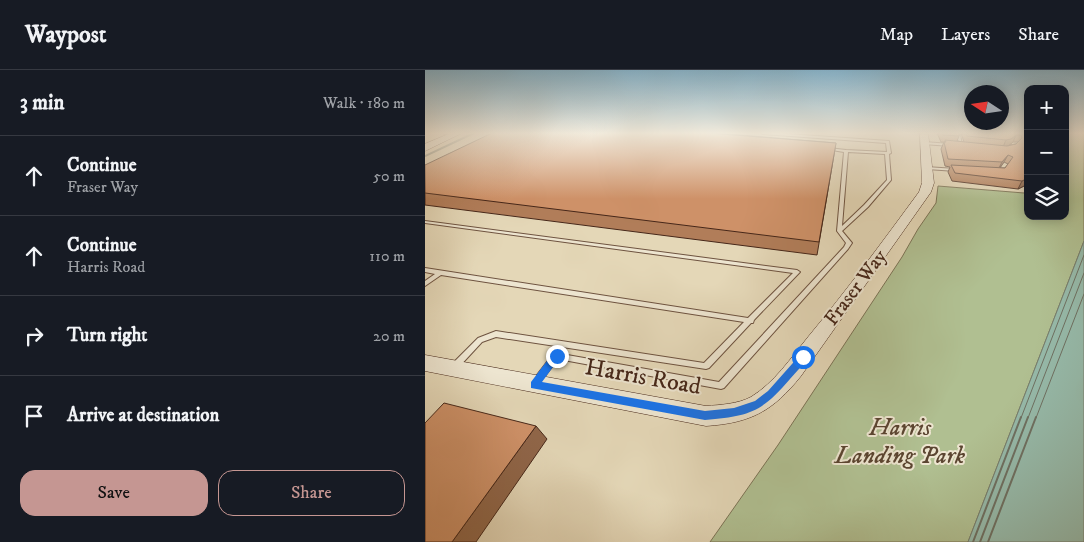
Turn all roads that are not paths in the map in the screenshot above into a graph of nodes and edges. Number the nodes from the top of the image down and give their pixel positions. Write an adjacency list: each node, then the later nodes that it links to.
1 (846, 155): 7 (lane)
2 (887, 155): 7 (lane)
3 (926, 155): 4 (street, Fraser Way)
4 (927, 168): 5 (lane); 15 (street, Fraser Way)
5 (961, 171)
6 (425, 222): 11 (lane)
7 (839, 232): 14 (lane)
8 (425, 270): 9 (lane)
9 (440, 273): 10 (lane); 11 (lane)
10 (425, 284)
11 (751, 321): 13 (lane)
12 (425, 363): 13 (street, Harris Road)
13 (452, 369): 14 (street, Harris Road)
14 (534, 385): 15 (street, Harris Road)
15 (734, 412)

